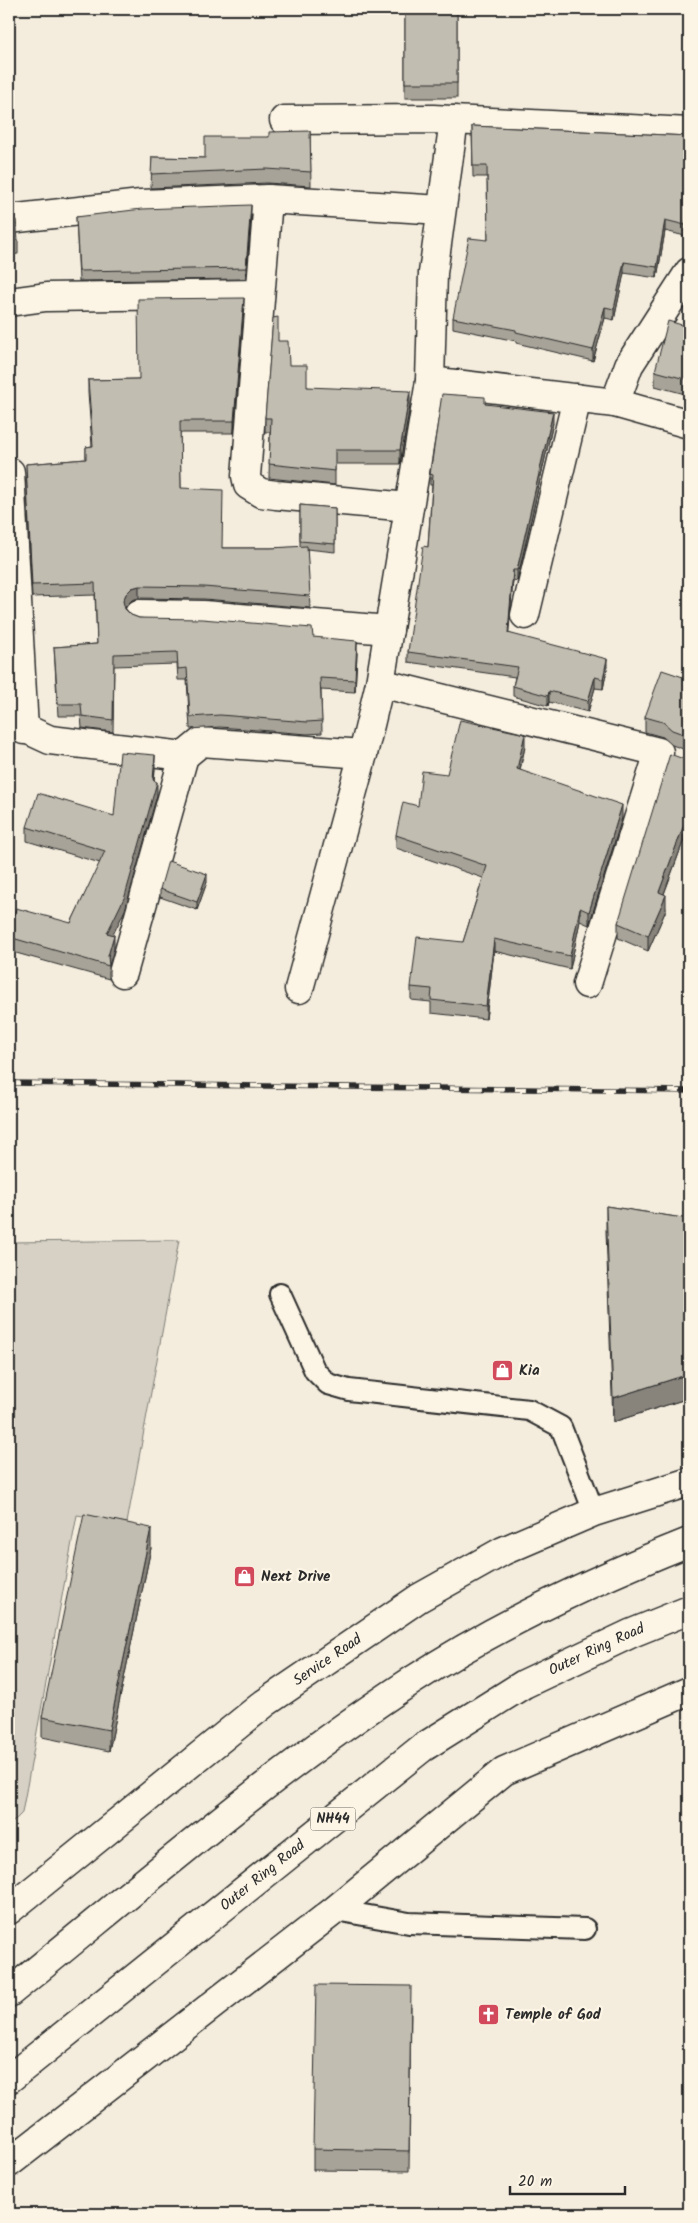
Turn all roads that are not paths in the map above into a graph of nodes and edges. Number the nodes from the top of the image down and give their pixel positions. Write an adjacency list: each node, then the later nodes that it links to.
1 (284, 120): 2 (main road)
2 (454, 120): 3 (main road); 5 (main road)
3 (689, 132)
4 (268, 199): 5 (main road); 6 (main road); 8 (main road)
5 (441, 210): 10 (main road)
6 (9, 219)
7 (689, 272): 12 (main road)
8 (260, 294): 9 (main road); 15 (main road)
9 (9, 302)
10 (430, 381): 11 (main road); 15 (main road)
11 (577, 398): 12 (main road); 17 (main road)
12 (615, 403): 13 (main road)
13 (689, 424)
14 (10, 472): 20 (main road)
15 (410, 507): 18 (main road)
16 (139, 614): 18 (main road)
17 (525, 615)
18 (389, 630): 19 (main road)
19 (380, 683): 21 (main road); 24 (main road)
20 (16, 725): 22 (main road)
21 (363, 754): 22 (main road); 25 (main road)
22 (184, 756): 23 (main road)
23 (123, 973)
24 (587, 984)
25 (299, 989)
26 (280, 1294): 28 (lane)
27 (689, 1482): 28 (main road, Service Road)
28 (594, 1512): 32 (main road, Service Road)
29 (689, 1542): 35 (main road)
30 (689, 1610): 36 (main road, Outer Ring Road / NH44)
31 (689, 1690): 33 (main road)
32 (9, 1910)
33 (335, 1910): 34 (lane); 37 (main road)
34 (585, 1929)
35 (9, 1993)
36 (9, 2079)
37 (9, 2163)

